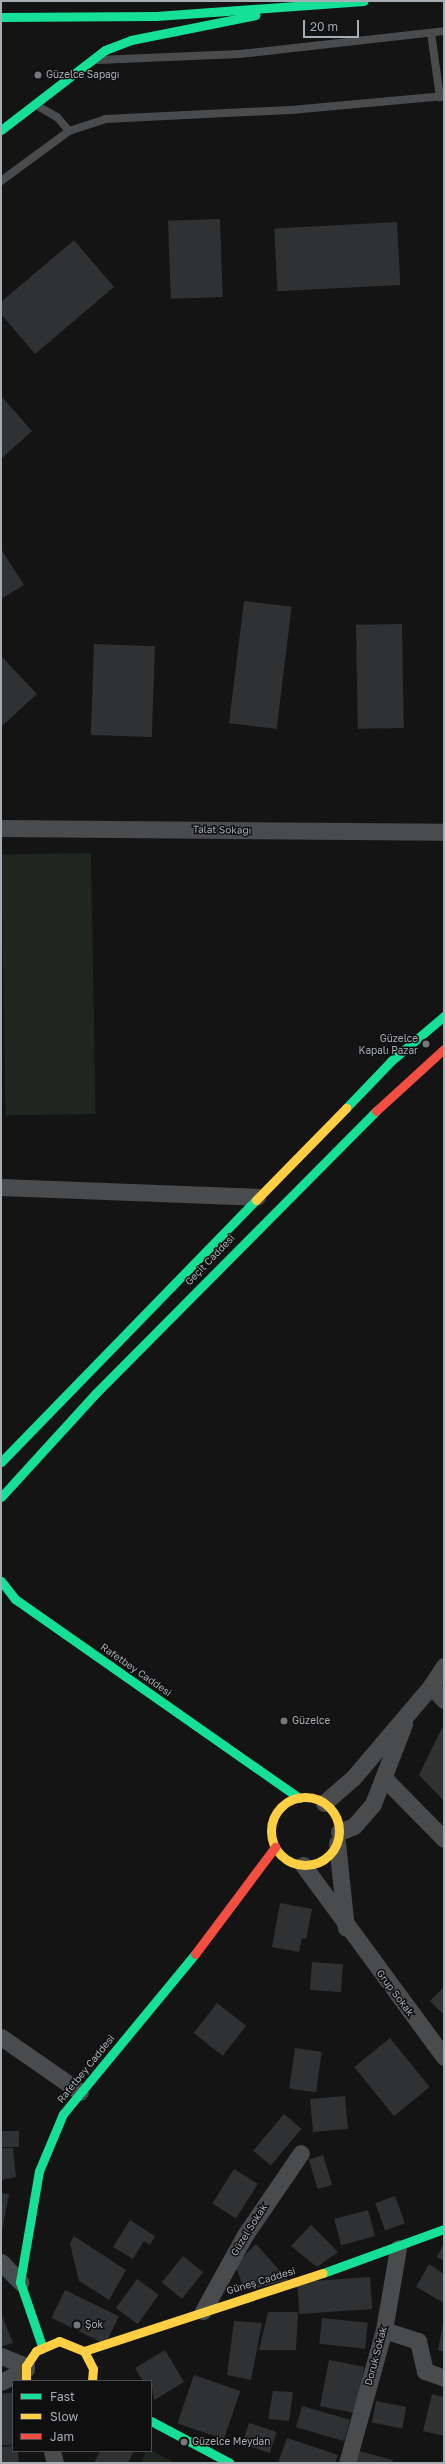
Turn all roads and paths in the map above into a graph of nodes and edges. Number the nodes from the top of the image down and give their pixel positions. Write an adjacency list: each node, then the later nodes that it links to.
1 (364, 1): 2 (main road)
2 (288, 8): 3 (main road); 6 (main road)
3 (1, 17)
4 (444, 31): 5 (lane)
5 (431, 33): 6 (lane); 7 (lane)
6 (91, 60): 8 (main road)
7 (442, 97): 10 (lane)
8 (35, 105): 9 (main road); 10 (lane)
9 (1, 130)
10 (69, 131): 11 (lane)
11 (1, 181)
12 (1, 828): 13 (street, Talat Sokağı)
13 (444, 832)
14 (444, 1016): 17 (main road, Geçit Caddesi)
15 (444, 1049): 19 (main road, Geçit Caddesi)
16 (1, 1187): 17 (street)
17 (257, 1197): 18 (main road, Geçit Caddesi)
18 (1, 1462)
19 (1, 1497)
20 (1, 1581): 25 (main road, Rafetbey Caddesi)
21 (444, 1666): 22 (street)
22 (431, 1686): 23 (street); 24 (street)
23 (444, 1700)
24 (406, 1716): 26 (street); 30 (street)
25 (263, 1773): 27 (main road); 28 (main road, Rafetbey Caddesi)
26 (385, 1779): 32 (street); 33 (street)
27 (266, 1787)
28 (299, 1798): 30 (main road); 31 (main road)
29 (269, 1801): 31 (main road)
30 (324, 1803): 32 (main road)
31 (273, 1822): 34 (main road)
32 (338, 1838): 35 (main road); 36 (street)
33 (444, 1839)
34 (275, 1847): 35 (main road); 39 (main road, Rafetbey Caddesi)
35 (303, 1865): 36 (street, Grup Sokak)
36 (346, 1928): 38 (street, Grup Sokak)
37 (1, 2037): 39 (street)
38 (444, 2057)
39 (80, 2092): 44 (main road, Rafetbey Caddesi)
40 (301, 2153): 45 (street, Güzel Sokak)
41 (444, 2229): 42 (main road, Güneş Caddesi)
42 (398, 2248): 45 (main road, Güneş Caddesi); 46 (street, Doruk Sokak)
43 (1, 2262): 44 (street)
44 (20, 2282): 47 (main road, Rafetbey Caddesi)
45 (203, 2311): 48 (main road, Güneş Caddesi)
46 (384, 2330): 51 (street); 60 (street, Doruk Sokak)
47 (42, 2346): 48 (main road); 50 (main road)
48 (84, 2351): 52 (main road)
49 (1, 2356): 50 (street)
50 (26, 2372): 53 (street)
51 (444, 2378)
52 (92, 2380)
53 (1, 2382)
54 (152, 2422): 59 (main road)
55 (46, 2452): 57 (street)
56 (52, 2452): 58 (street)
57 (45, 2463)
58 (55, 2463)
59 (230, 2463)
60 (346, 2463)

